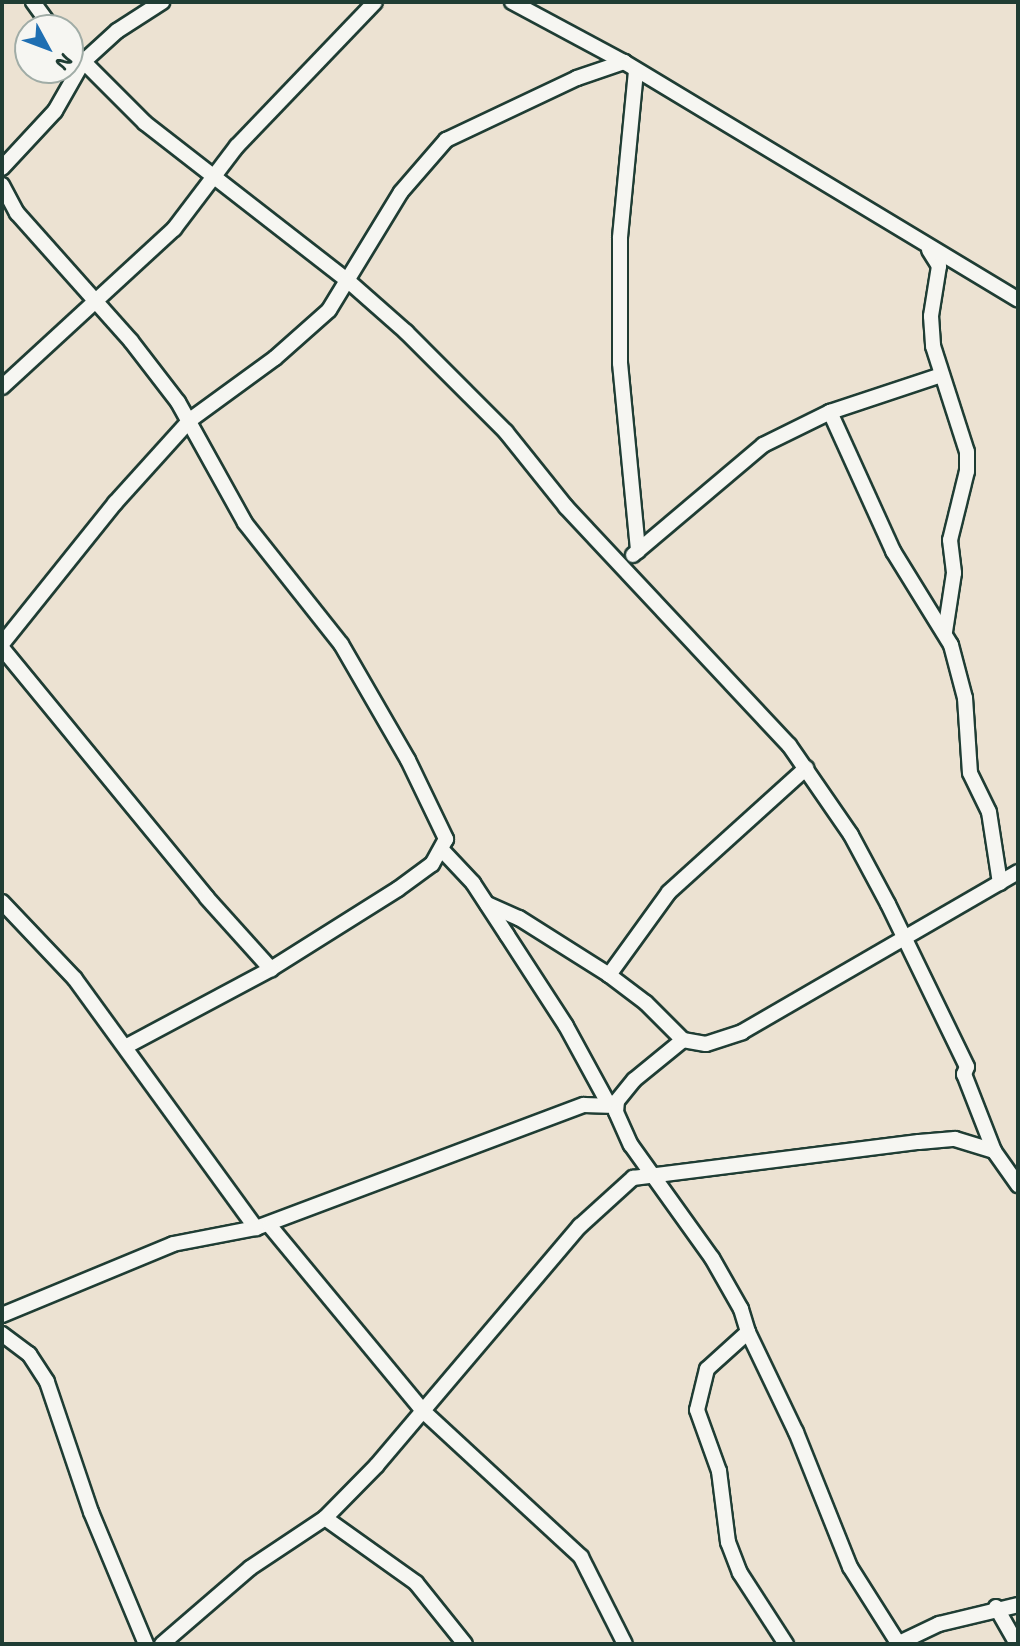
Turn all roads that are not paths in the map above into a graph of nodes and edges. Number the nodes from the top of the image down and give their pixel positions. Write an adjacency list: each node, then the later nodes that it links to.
1 (162, 2): 4 (street)
2 (375, 2): 10 (street)
3 (512, 2): 5 (street)
4 (84, 61)
5 (624, 62): 7 (street); 13 (street)
6 (84, 63): 10 (street)
7 (636, 71): 12 (street); 20 (street)
8 (70, 84): 9 (street)
9 (2, 168)
10 (214, 180): 13 (street); 14 (street)
11 (2, 185): 14 (street)
12 (921, 240): 15 (street); 16 (street)
13 (347, 280): 19 (street); 21 (street)
14 (92, 300): 17 (street); 19 (street)
15 (1018, 300)
16 (941, 375): 18 (street); 22 (street)
17 (2, 387)
18 (830, 412): 20 (street); 22 (street)
19 (190, 421): 23 (street); 25 (street)
20 (638, 551): 21 (street)
21 (621, 564): 24 (street)
22 (946, 632): 27 (street)
23 (2, 646): 31 (street)
24 (806, 768): 30 (street); 32 (street)
25 (443, 851): 29 (street); 31 (street)
26 (1018, 872): 27 (street)
27 (1000, 883): 30 (street)
28 (2, 902): 34 (street)
29 (487, 904): 32 (street); 35 (street)
30 (906, 940): 33 (street); 36 (street)
31 (271, 968): 34 (street)
32 (609, 975): 33 (street)
33 (684, 1040): 35 (street)
34 (127, 1046): 39 (street)
35 (612, 1105): 37 (street); 39 (street)
36 (994, 1151): 37 (street); 38 (street)
37 (650, 1172): 41 (street); 43 (street)
38 (1018, 1185)
39 (263, 1227): 40 (street); 43 (street)
40 (2, 1315)
41 (748, 1332): 51 (street); 52 (street)
42 (2, 1334): 47 (street)
43 (423, 1411): 44 (street); 50 (street)
44 (325, 1518): 48 (street); 49 (street)
45 (1018, 1605): 46 (street)
46 (996, 1607): 52 (street); 53 (street)
47 (146, 1644)
48 (162, 1644)
49 (465, 1644)
50 (625, 1644)
51 (786, 1644)
52 (897, 1644)
53 (1017, 1644)

